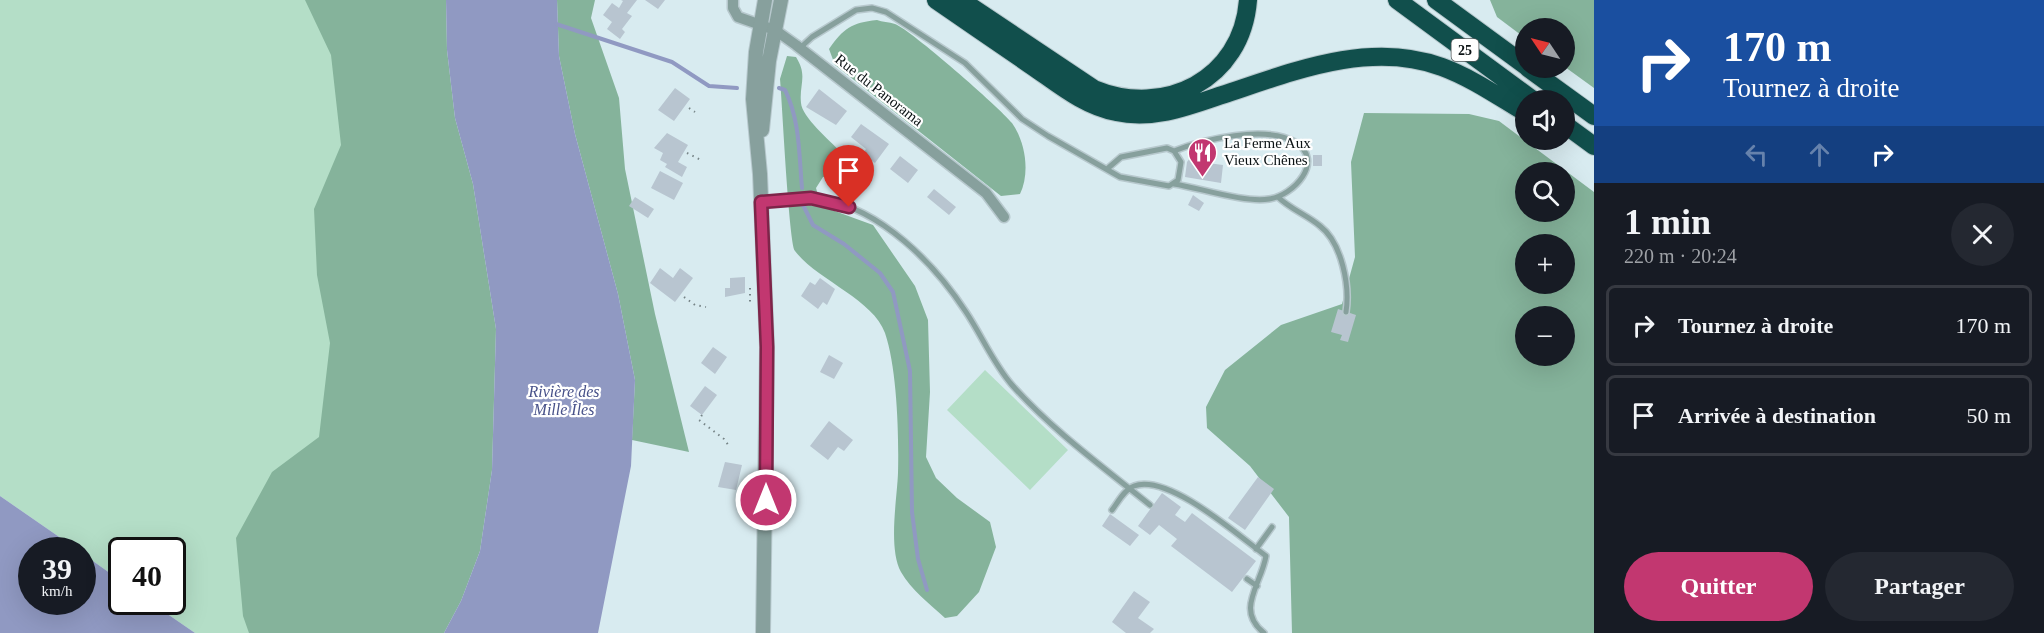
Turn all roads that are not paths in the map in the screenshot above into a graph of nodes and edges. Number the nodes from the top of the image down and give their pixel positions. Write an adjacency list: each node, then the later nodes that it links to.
1 (734, 0): 10 (street, Rue du Panorama)
2 (765, 0): 10 (street)
3 (782, 0): 11 (street)
4 (936, 0): 16 (highway)
5 (961, 0): 16 (highway)
6 (1248, 0): 16 (highway)
7 (1397, 0): 17 (highway, 25)
8 (1436, 0): 12 (highway, 25)
9 (1460, 0): 12 (highway)
10 (760, 25): 11 (street, Rue du Panorama); 26 (street)
11 (774, 30): 13 (street, Rue du Panorama); 26 (street)
12 (1479, 32): 14 (highway, 25)
13 (800, 48): 25 (lane); 30 (street, Rue du Panorama)
14 (1515, 58)
15 (1542, 78): 19 (highway, 25)
16 (1222, 83): 18 (highway)
17 (1519, 90)
18 (1515, 107)
19 (1594, 116)
20 (1575, 132): 22 (highway)
21 (1575, 143): 24 (highway)
22 (1594, 146)
23 (1174, 151): 25 (lane); 27 (lane); 28 (lane)
24 (1594, 154)
25 (1107, 169): 27 (lane)
26 (760, 174): 29 (street)
27 (1174, 184): 28 (lane)
28 (1278, 197): 31 (lane)
29 (761, 202): 32 (lane); 39 (street)
30 (1004, 217)
31 (1346, 312)
32 (1129, 488): 33 (lane); 34 (lane); 36 (lane)
33 (1150, 505)
34 (1112, 510)
35 (1272, 527): 36 (lane)
36 (1256, 549): 38 (lane)
37 (1247, 579): 38 (lane)
38 (1257, 586): 40 (lane)
39 (763, 633)
40 (1264, 633)

